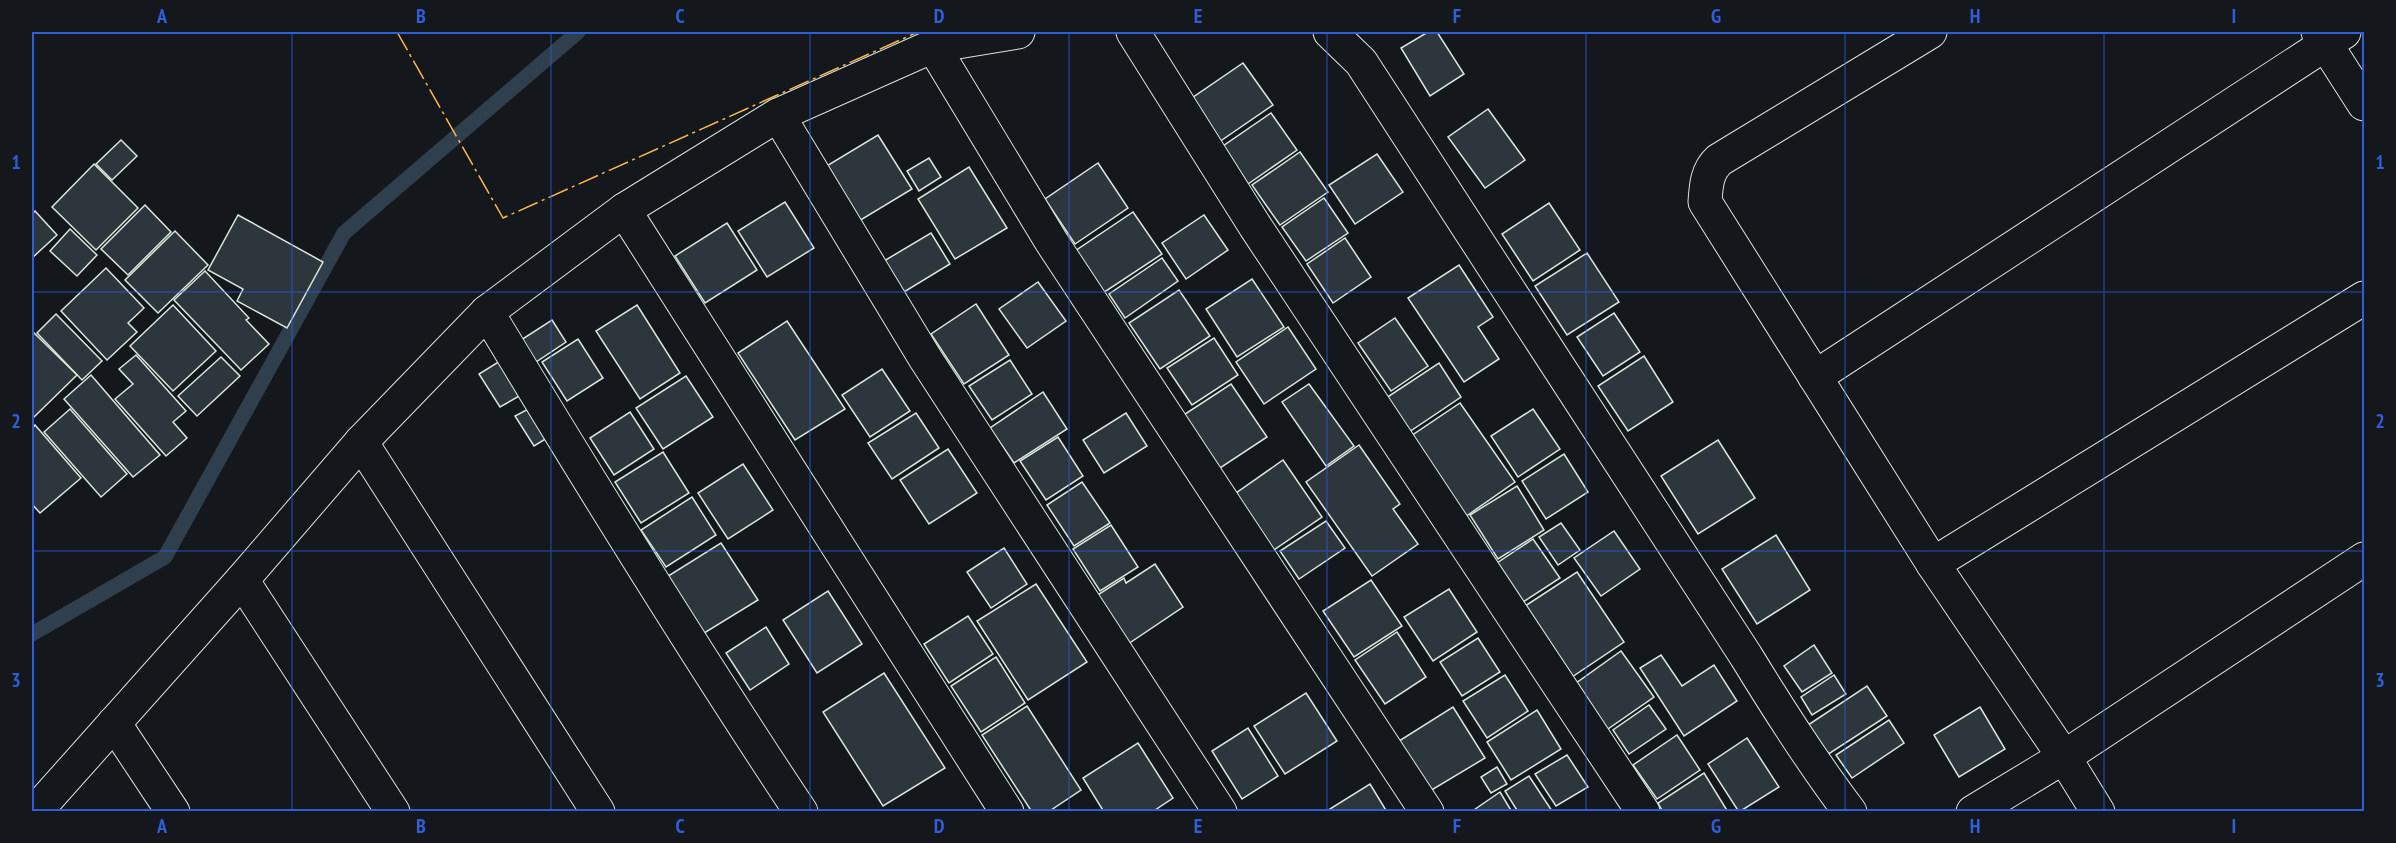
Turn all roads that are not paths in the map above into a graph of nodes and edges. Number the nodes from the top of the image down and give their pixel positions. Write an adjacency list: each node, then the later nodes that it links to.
1 (1018, 32): 6 (street)
2 (1133, 32): 27 (street)
3 (1330, 32): 28 (street)
4 (1930, 32): 12 (street)
5 (2330, 35): 7 (street); 12 (street)
6 (933, 46): 8 (street); 26 (street)
7 (2364, 104)
8 (777, 115): 9 (street); 25 (street)
9 (624, 210): 11 (street); 24 (street)
10 (2364, 298): 15 (street)
11 (487, 312): 13 (street); 23 (street)
12 (1815, 377): 15 (street)
13 (361, 442): 16 (street); 22 (street)
14 (2364, 559): 18 (street)
15 (1933, 564): 18 (street)
16 (242, 580): 17 (street); 21 (street)
17 (114, 723): 19 (street); 20 (street)
18 (2064, 757): 29 (street); 30 (street)
19 (35, 812)
20 (173, 812)
21 (393, 812)
22 (598, 812)
23 (801, 812)
24 (1007, 812)
25 (1220, 812)
26 (1427, 812)
27 (1643, 812)
28 (1850, 812)
29 (1973, 812)
30 (2098, 812)

